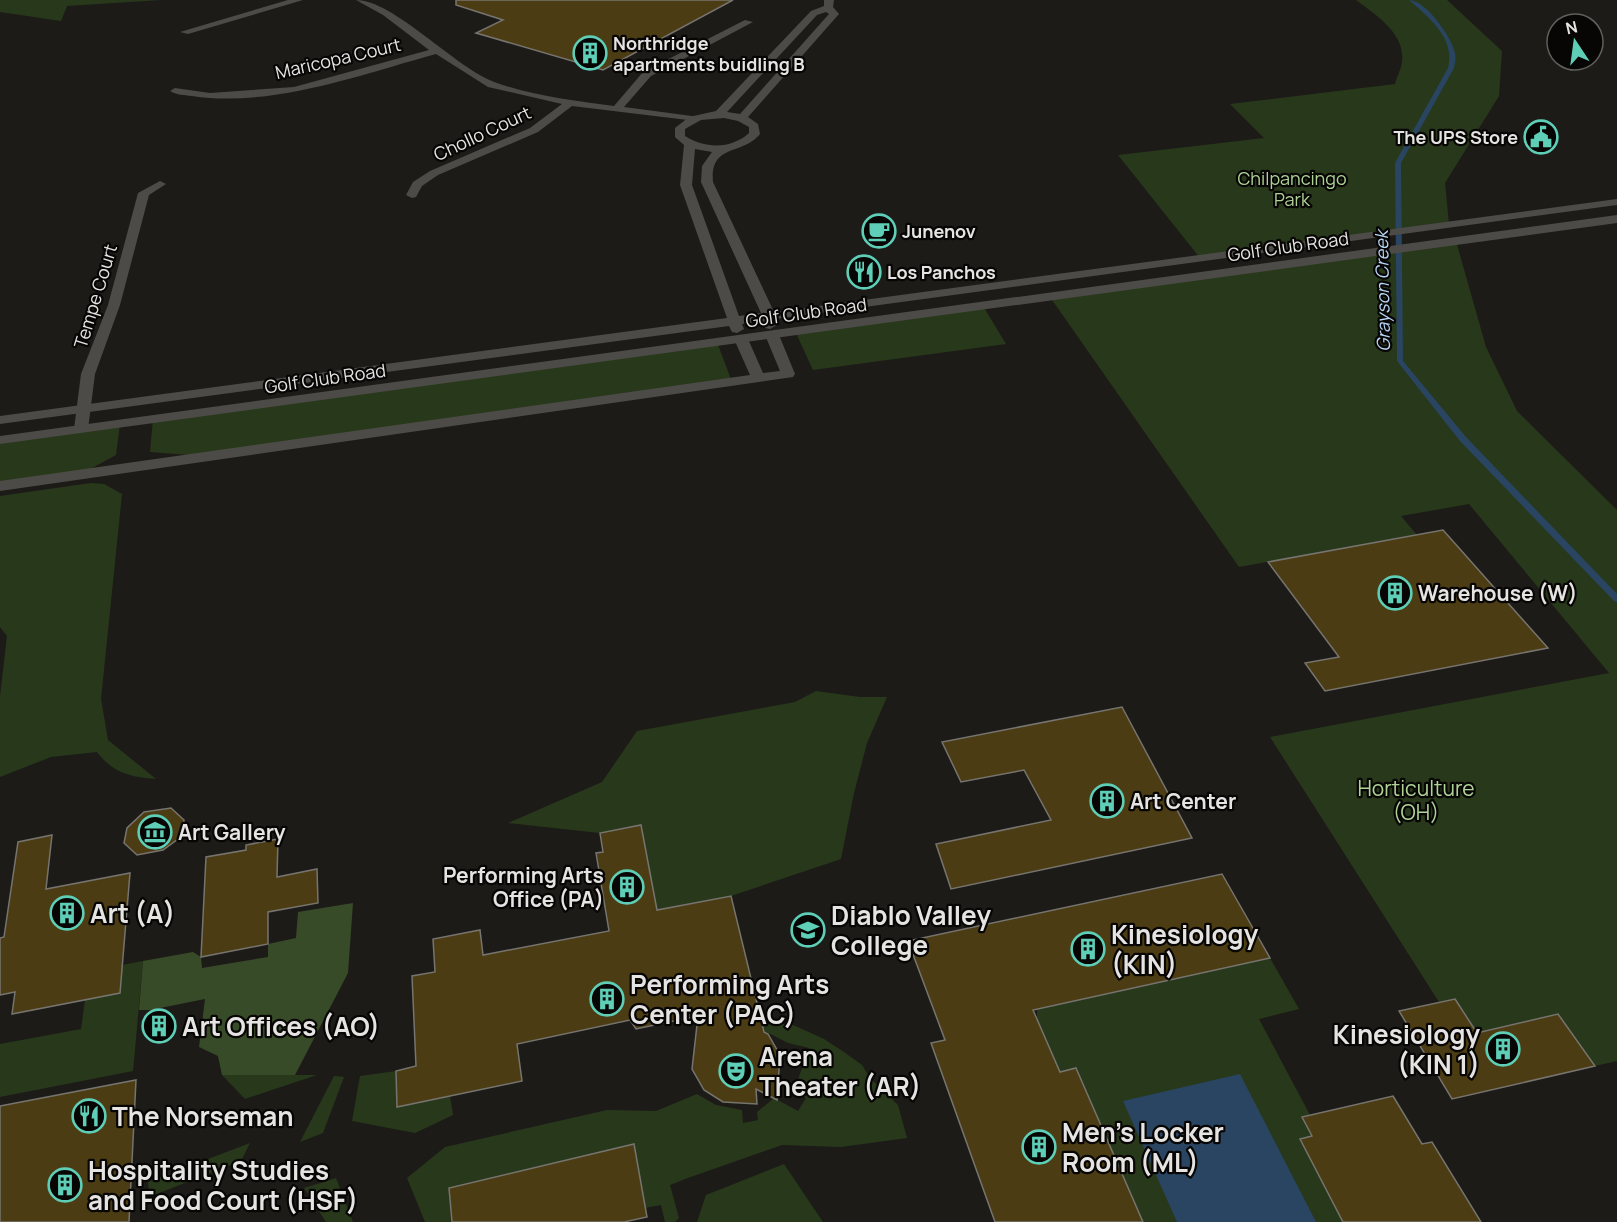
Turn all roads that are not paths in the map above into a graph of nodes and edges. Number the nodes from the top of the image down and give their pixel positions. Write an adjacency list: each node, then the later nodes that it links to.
1 (298, 0): 5 (street)
2 (361, 0): 6 (street)
3 (829, 4): 10 (street); 11 (street)
4 (748, 22): 9 (street)
5 (185, 32)
6 (437, 51): 7 (street, Maricopa Court); 8 (street)
7 (175, 91)
8 (570, 103): 9 (street); 17 (street, Chollo Court)
9 (616, 110): 12 (street); 13 (street)
10 (719, 114): 11 (street); 12 (street)
11 (742, 118): 15 (street)
12 (692, 119): 13 (street)
13 (679, 134): 14 (street)
14 (690, 144): 15 (street); 21 (street)
15 (724, 148): 20 (street)
16 (160, 184): 25 (street, Tempe Court)
17 (412, 195)
18 (1617, 202): 20 (street, Golf Club Road)
19 (1617, 219): 22 (street, Golf Club Road)
20 (769, 316): 21 (street, Golf Club Road); 22 (street)
21 (734, 321): 23 (street); 25 (street, Golf Club Road)
22 (772, 335): 23 (street, Golf Club Road); 24 (street)
23 (741, 339): 24 (street); 27 (street, Golf Club Road)
24 (758, 378): 29 (street)
25 (83, 409): 26 (street, Golf Club Road); 27 (street, Tempe Court)
26 (0, 420)
27 (81, 429): 28 (street, Golf Club Road)
28 (0, 440)
29 (0, 486)

